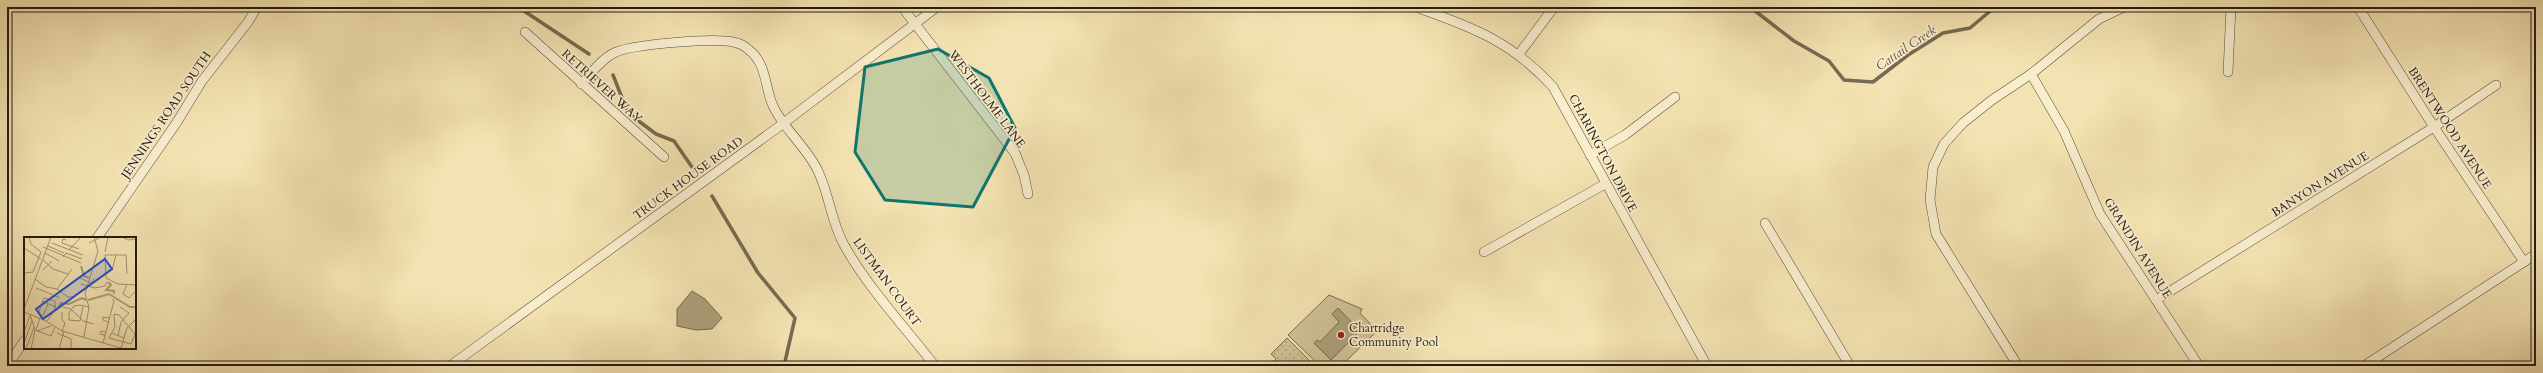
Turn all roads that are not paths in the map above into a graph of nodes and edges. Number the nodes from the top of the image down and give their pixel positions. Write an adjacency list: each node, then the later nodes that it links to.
1 (257, 7): 26 (street, JENNINGS ROAD SOUTH)
2 (902, 7): 11 (street, WESTHOLME LANE)
3 (937, 7): 11 (street, TRUCK HOUSE ROAD)
4 (1554, 7): 13 (street)
5 (2124, 7): 15 (street)
6 (2231, 7): 14 (street)
7 (2254, 7): 8 (street)
8 (2278, 7)
9 (2358, 7): 20 (street, BRENTWOOD AVENUE)
10 (1421, 9): 13 (street, CHARINGTON DRIVE)
11 (915, 24): 19 (street, TRUCK HOUSE ROAD); 24 (street, WESTHOLME LANE)
12 (525, 32): 16 (street, RETRIEVER WAY)
13 (1519, 54): 21 (street, CHARINGTON DRIVE)
14 (2228, 72)
15 (2031, 74): 30 (street, GRANDIN AVENUE); 37 (street)
16 (582, 84): 19 (street, LISTMAN COURT); 22 (street, RETRIEVER WAY)
17 (2496, 86): 20 (street, BANYON AVENUE)
18 (1676, 97): 21 (street)
19 (785, 122): 33 (street, TRUCK HOUSE ROAD); 34 (street, LISTMAN COURT)
20 (2434, 127): 29 (street, BRENTWOOD AVENUE); 30 (street, BANYON AVENUE)
21 (1590, 155): 23 (street, CHARINGTON DRIVE)
22 (664, 157)
23 (1605, 184): 27 (street); 35 (street, CHARINGTON DRIVE)
24 (1028, 194)
25 (1765, 223): 36 (street)
26 (97, 237)
27 (1484, 252)
28 (2536, 254): 29 (street)
29 (2524, 262): 39 (street)
30 (2156, 300): 38 (street, GRANDIN AVENUE)
31 (24, 341): 32 (street)
32 (7, 366)
33 (450, 366)
34 (935, 366)
35 (1707, 366)
36 (1850, 366)
37 (2018, 366)
38 (2199, 366)
39 (2364, 366)

